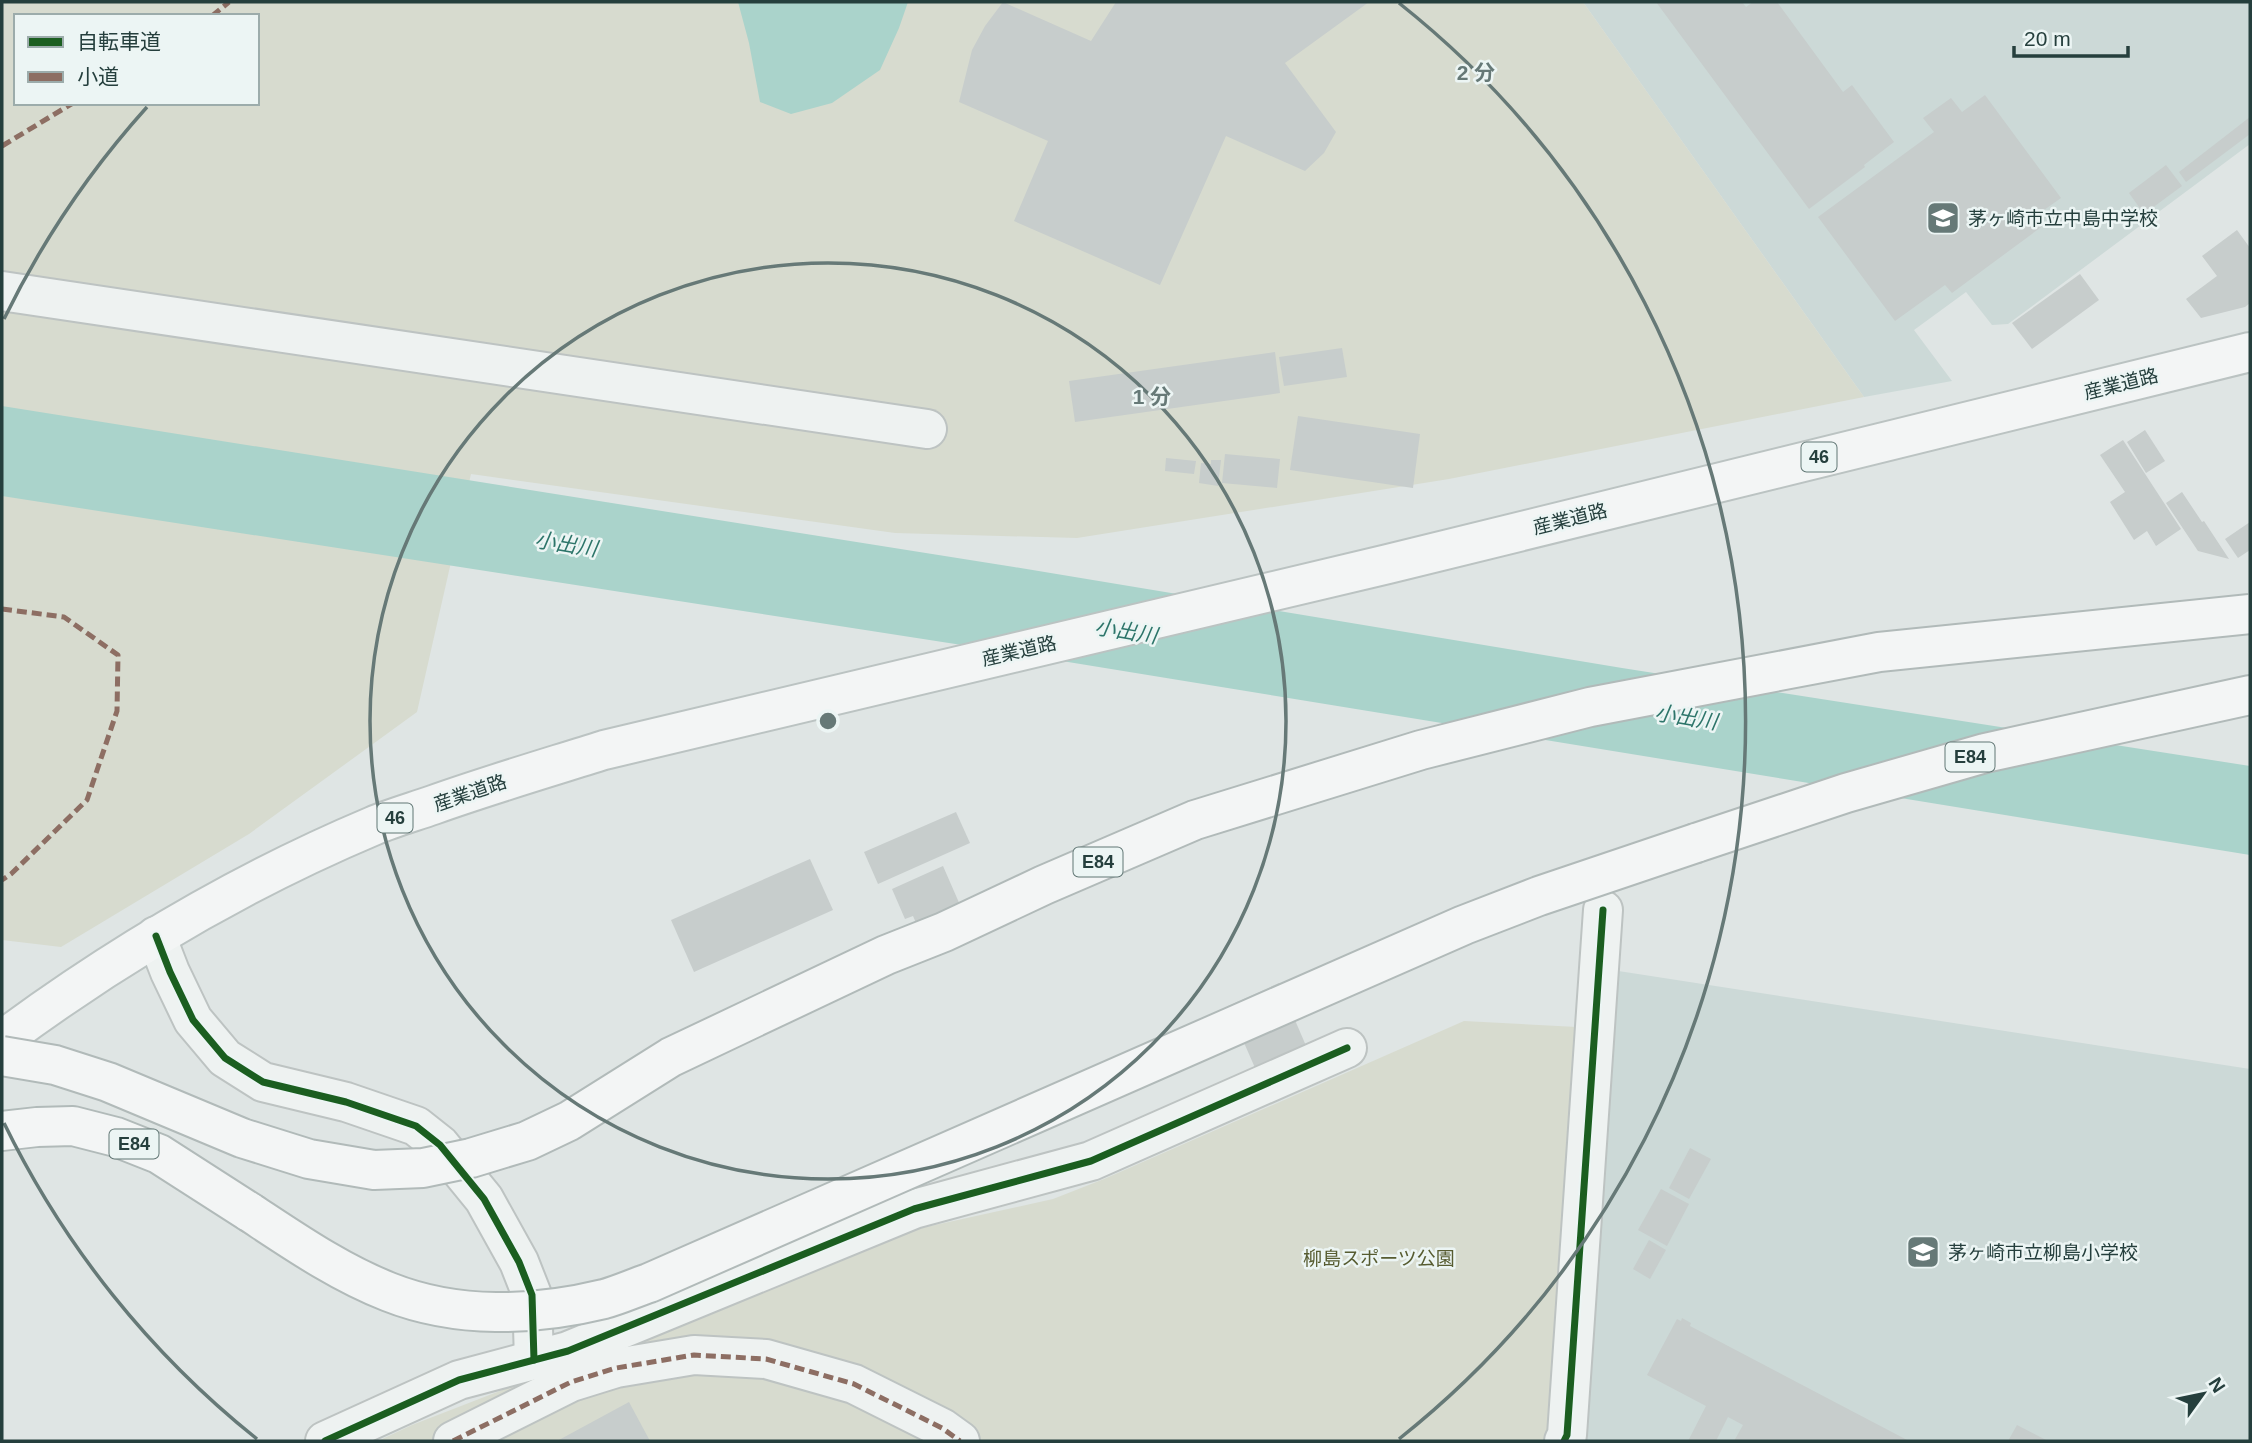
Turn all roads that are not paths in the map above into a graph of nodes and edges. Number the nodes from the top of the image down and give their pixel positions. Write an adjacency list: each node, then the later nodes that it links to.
1 (2, 291): 3 (street)
2 (2250, 352): 7 (main road, 産業道路 / 46)
3 (927, 429)
4 (2250, 614): 10 (main road, E84, bridge)
5 (2250, 695): 11 (main road, E84, bridge)
6 (1602, 910): 16 (street)
7 (156, 936): 8 (main road, 産業道路 / 46); 12 (street)
8 (2, 1040)
9 (1347, 1048): 12 (street)
10 (2, 1056)
11 (2, 1132)
12 (534, 1360): 13 (street)
13 (325, 1441)
14 (453, 1441): 15 (street)
15 (960, 1441)
16 (1564, 1441)

